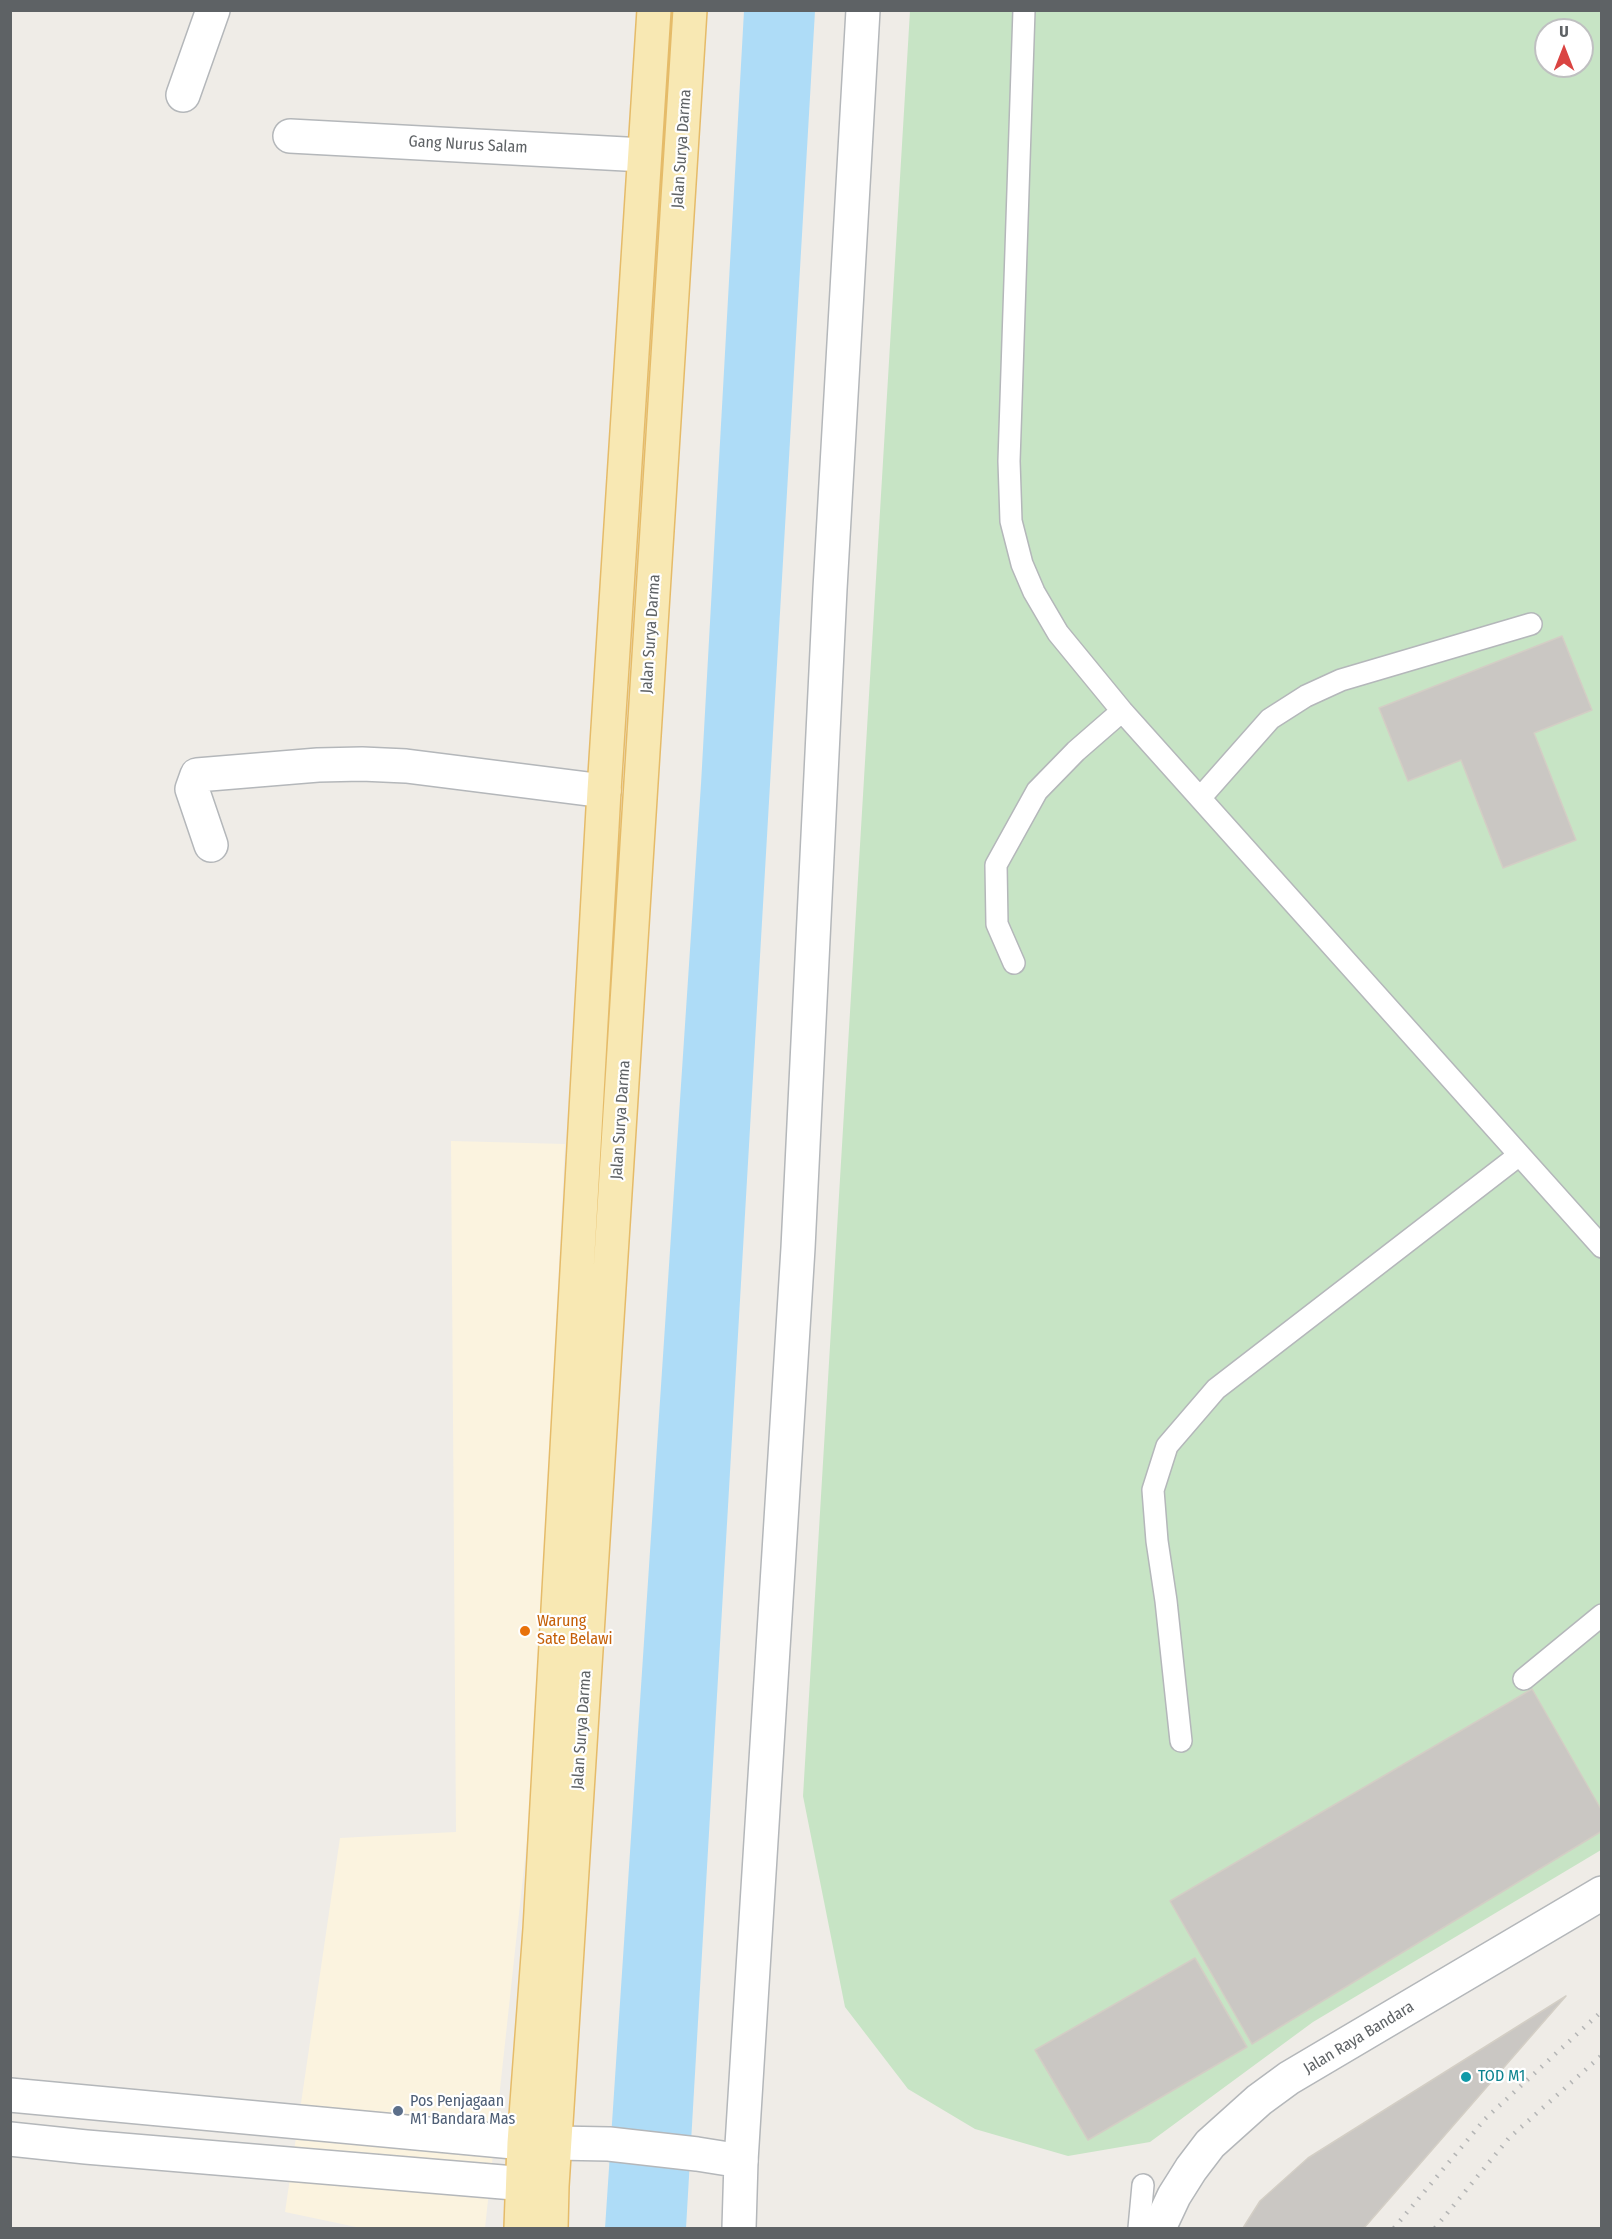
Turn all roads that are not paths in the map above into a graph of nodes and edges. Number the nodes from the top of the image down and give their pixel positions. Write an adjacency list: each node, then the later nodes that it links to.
1 (213, 10): 6 (street)
2 (654, 10): 8 (main road, Jalan Surya Darma)
3 (690, 10): 23 (main road, Jalan Surya Darma)
4 (863, 10): 24 (street)
5 (1024, 10): 10 (lane)
6 (183, 96)
7 (291, 136): 8 (street, Gang Nurus Salam)
8 (644, 155): 11 (main road, Jalan Surya Darma)
9 (1531, 624): 12 (lane)
10 (1122, 711): 12 (lane); 14 (lane)
11 (604, 791): 13 (street); 23 (main road, Jalan Surya Darma)
12 (1201, 797): 15 (lane)
13 (211, 846)
14 (1014, 963)
15 (1518, 1156): 16 (lane); 19 (lane)
16 (1602, 1247)
17 (1602, 1615): 18 (lane)
18 (1524, 1679)
19 (1181, 1741)
20 (1602, 1893): 31 (street, Jalan Raya Bandara)
21 (10, 2095): 23 (street)
22 (10, 2139): 25 (street)
23 (540, 2143): 24 (street); 25 (main road, Jalan Surya Darma)
24 (741, 2161): 29 (street)
25 (538, 2184): 27 (main road, Jalan Surya Darma); 28 (main road, Jalan Surya Darma)
26 (1143, 2185): 30 (lane)
27 (521, 2229)
28 (551, 2229)
29 (739, 2229)
30 (1139, 2229)
31 (1159, 2229)

